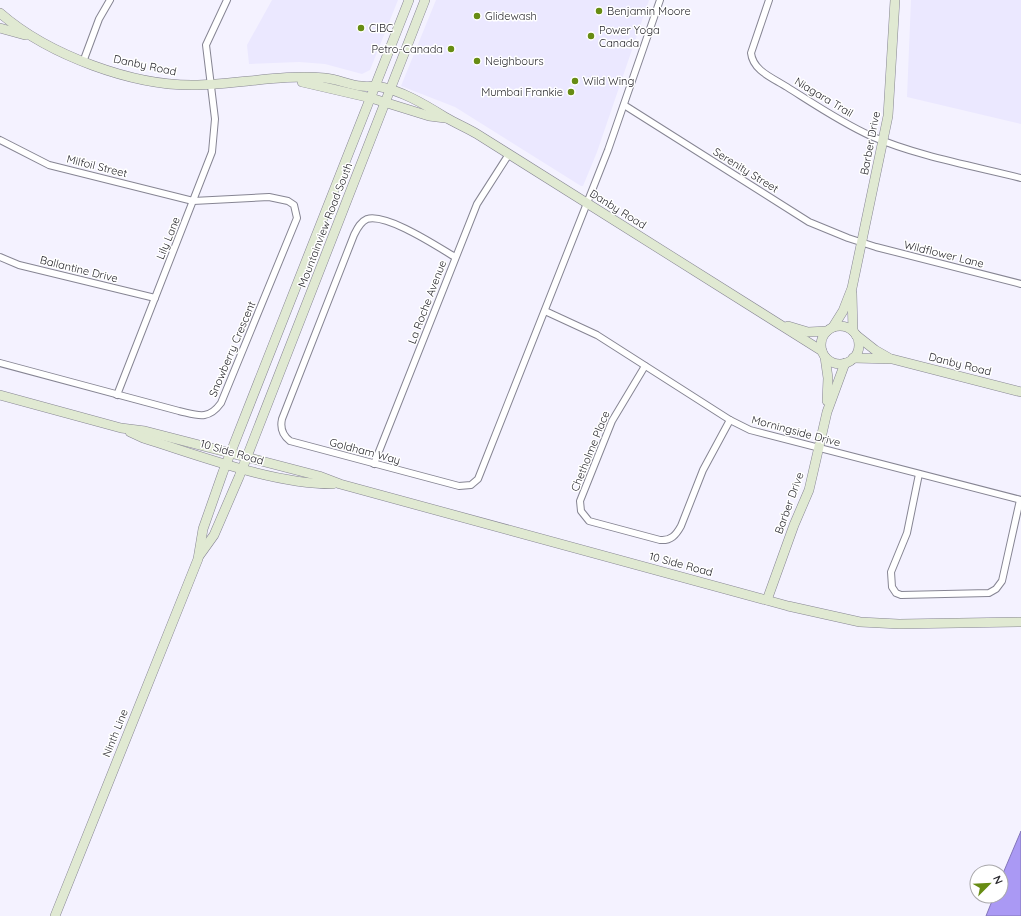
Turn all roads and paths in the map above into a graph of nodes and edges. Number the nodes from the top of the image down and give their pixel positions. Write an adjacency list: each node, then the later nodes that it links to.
1 (110, 0): 11 (street)
2 (227, 0): 13 (street, Lily Lane)
3 (409, 0): 14 (street, Mountainview Road South)
4 (425, 0): 15 (street, Mountainview Road South)
5 (660, 0): 18 (street)
6 (769, 0): 21 (street, Niagara Trail)
7 (895, 0): 21 (street, Barber Drive)
8 (0, 13): 10 (street, Danby Road)
9 (0, 28): 10 (street, Danby Road)
10 (37, 39): 11 (street, Danby Road)
11 (83, 62): 13 (street, Danby Road)
12 (277, 78): 13 (street, Danby Road); 14 (street, Danby Road); 16 (street, Danby Road)
13 (211, 84): 24 (street, Lily Lane)
14 (375, 86): 15 (street, Danby Road); 16 (street, Mountainview Road South)
15 (390, 90): 17 (street, Mountainview Road South); 19 (street, Danby Road)
16 (371, 98): 17 (street, Danby Road); 48 (street, Mountainview Road South)
17 (386, 102): 19 (street, Danby Road); 49 (street, Mountainview Road South)
18 (624, 105): 25 (street); 26 (street, Serenity Street)
19 (446, 118): 22 (street, Danby Road)
20 (0, 140): 24 (street, Milfoil Street)
21 (884, 141): 23 (street, Niagara Trail); 26 (street, Barber Drive)
22 (509, 154): 25 (street, Danby Road); 28 (street, La Roche Avenue)
23 (1021, 178)
24 (193, 201): 31 (street, Lily Lane); 43 (street, Snowberry Crescent)
25 (587, 204): 32 (street, Goldham Way); 33 (street, Danby Road)
26 (862, 242): 29 (street, Wildflower Lane); 30 (street, Barber Drive)
27 (0, 257): 31 (street, Ballantine Drive)
28 (455, 257): 51 (street, La Roche Avenue); 51 (street, Goldham Way)
29 (1021, 284)
30 (852, 288): 34 (street, Barber Drive); 35 (street, Barber Drive)
31 (155, 298): 43 (street, Lily Lane)
32 (545, 311): 40 (street, Morningside Drive); 51 (street, Goldham Way)
33 (777, 323): 34 (street, Danby Road); 36 (street, Danby Road)
34 (830, 329): 35 (street); 36 (street)
35 (854, 333): 37 (street); 38 (street, Danby Road)
36 (824, 354): 37 (street); 44 (street, Barber Drive)
37 (849, 360): 38 (street, Danby Road); 44 (street, Barber Drive)
38 (892, 360): 41 (street, Danby Road)
39 (0, 363): 43 (street, Snowberry Crescent)
40 (645, 366): 45 (street, Morningside Drive); 45 (street, Chetholme Place)
41 (1021, 392)
42 (0, 395): 46 (street, 10 Side Road)
43 (117, 395)
44 (827, 412): 47 (street, Barber Drive)
45 (730, 420): 47 (street, Morningside Drive)
46 (121, 428): 48 (street, 10 Side Road); 50 (street, 10 Side Road)
47 (819, 448): 53 (street, Morningside Drive); 57 (street, Barber Drive)
48 (231, 454): 49 (street, 10 Side Road); 50 (street, Ninth Line)
49 (246, 458): 52 (street, Ninth Line); 54 (street, 10 Side Road)
50 (226, 464): 52 (street, 10 Side Road); 56 (street, Ninth Line)
51 (374, 464)
52 (242, 469): 54 (street, 10 Side Road); 56 (street, Ninth Line)
53 (920, 474): 55 (street, Morningside Drive); 55 (street)
54 (340, 484): 57 (street, 10 Side Road)
55 (1020, 500)
56 (198, 559): 59 (street, Ninth Line)
57 (767, 600): 58 (street, 10 Side Road)
58 (1021, 622)
59 (55, 916)

